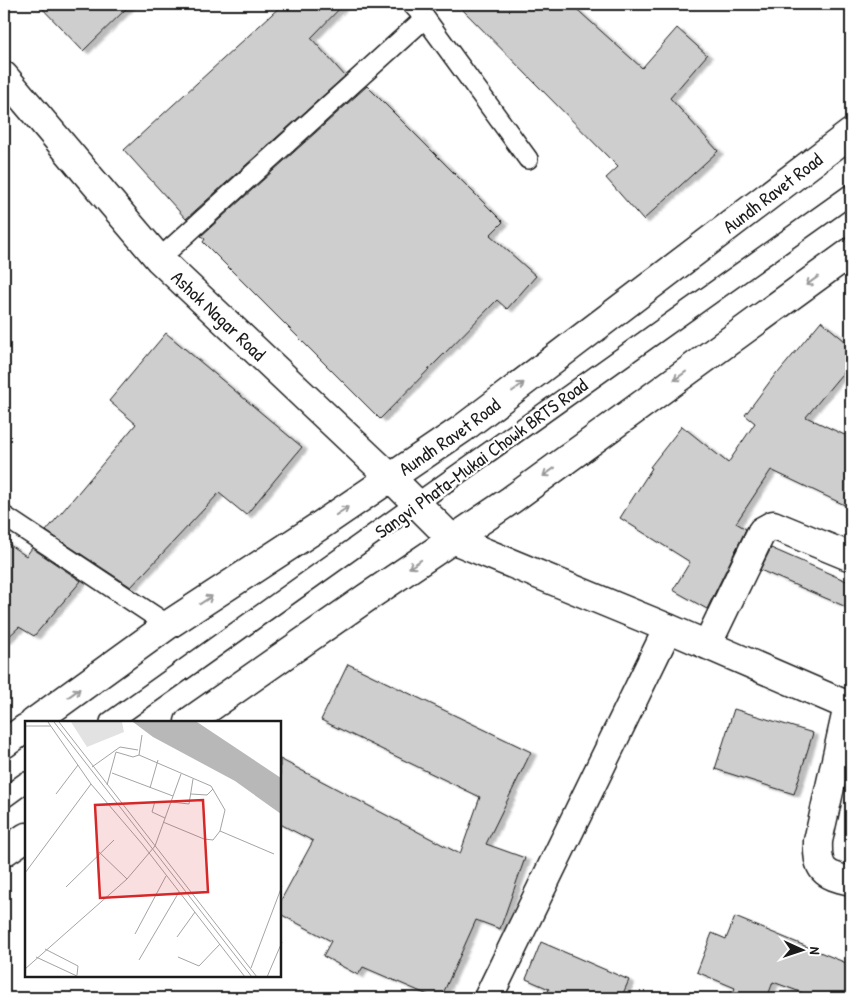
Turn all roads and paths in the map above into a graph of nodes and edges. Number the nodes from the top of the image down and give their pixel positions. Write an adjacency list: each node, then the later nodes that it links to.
1 (412, 4): 2 (lane)
2 (425, 18): 5 (lane); 8 (lane)
3 (4, 76): 8 (street, Ashok Nagar Road)
4 (851, 133): 9 (street, Aundh Ravet Road, one-way to 4)
5 (528, 159)
6 (851, 194): 10 (lane, Sangvi Phata-Mukai Chowk BRTS Road)
7 (851, 252): 12 (street, one-way to 12)
8 (158, 259): 9 (street, Ashok Nagar Road)
9 (391, 478): 10 (street, Ashok Nagar Road); 14 (street, Aundh Ravet Road, one-way to 9)
10 (417, 504): 12 (street, Ashok Nagar Road); 19 (lane, Sangvi Phata-Mukai Chowk BRTS Road)
11 (4, 516): 14 (lane)
12 (452, 539): 15 (street); 20 (street, one-way to 20)
13 (851, 556): 16 (street)
14 (168, 625): 18 (street, Aundh Ravet Road, one-way to 14)
15 (668, 628): 16 (street); 26 (street)
16 (707, 645): 17 (street)
17 (850, 706): 25 (street)
18 (35, 721)
19 (111, 721)
20 (190, 721)
21 (25, 783): 22 (lane)
22 (4, 798)
23 (25, 837): 24 (street)
24 (4, 852)
25 (851, 881)
26 (488, 998)

